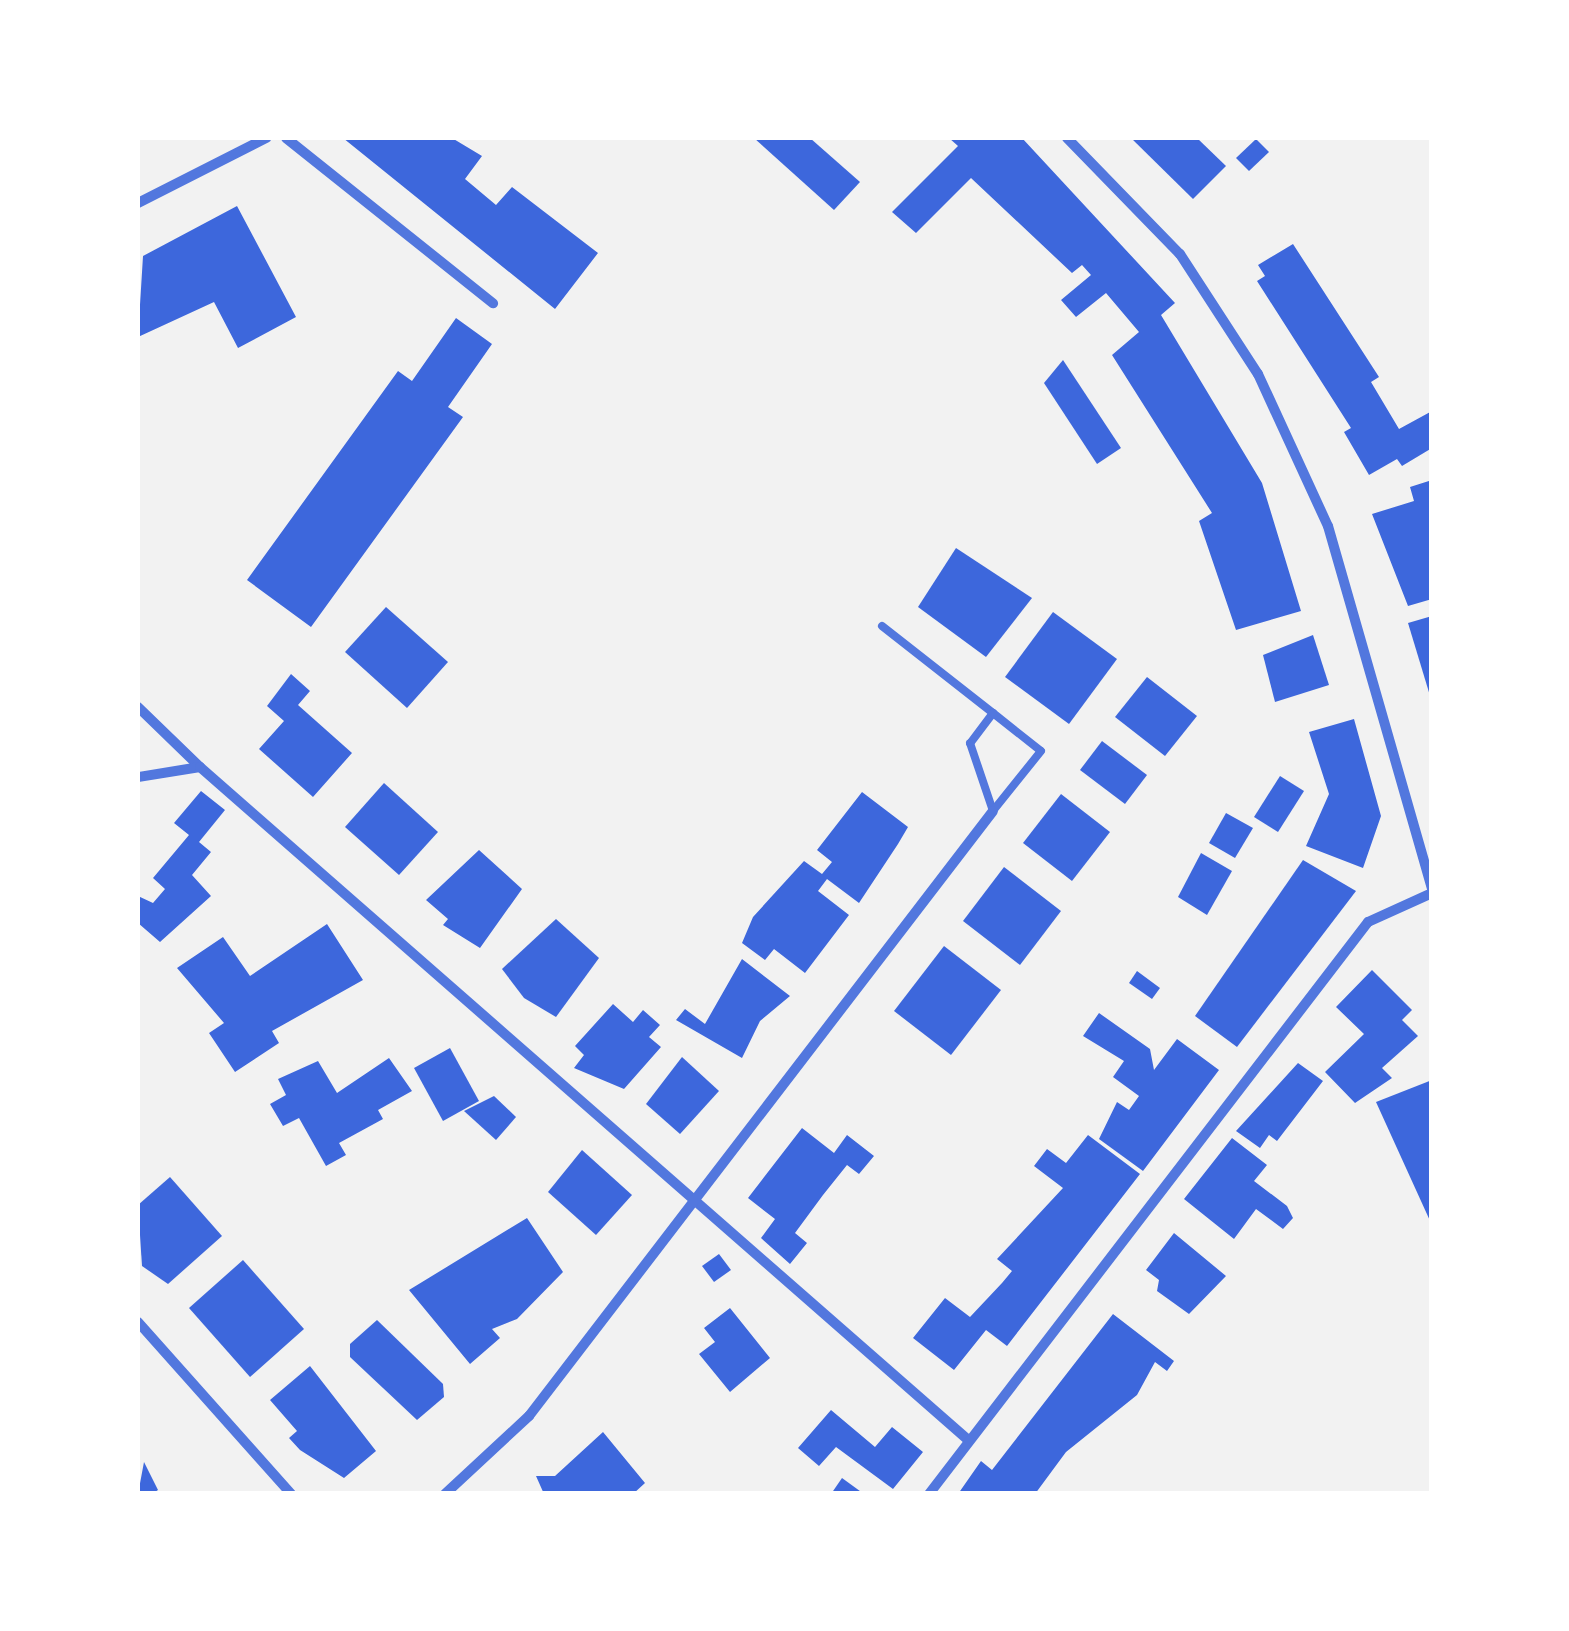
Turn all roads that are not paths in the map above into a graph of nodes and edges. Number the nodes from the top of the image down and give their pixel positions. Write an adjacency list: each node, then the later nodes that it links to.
1 (266, 138): 4 (street)
2 (286, 138): 5 (street)
3 (1067, 138): 12 (street)
4 (138, 202)
5 (493, 303)
6 (882, 626): 8 (lane)
7 (138, 706): 9 (street)
8 (992, 712): 11 (lane); 11 (lane)
9 (200, 767): 10 (street); 13 (street)
10 (138, 778)
11 (993, 811): 13 (street)
12 (1432, 891): 15 (street)
13 (686, 1202): 15 (street); 17 (street)
14 (138, 1322): 16 (street)
15 (967, 1439): 18 (street)
16 (291, 1494)
17 (446, 1494)
18 (929, 1494)

